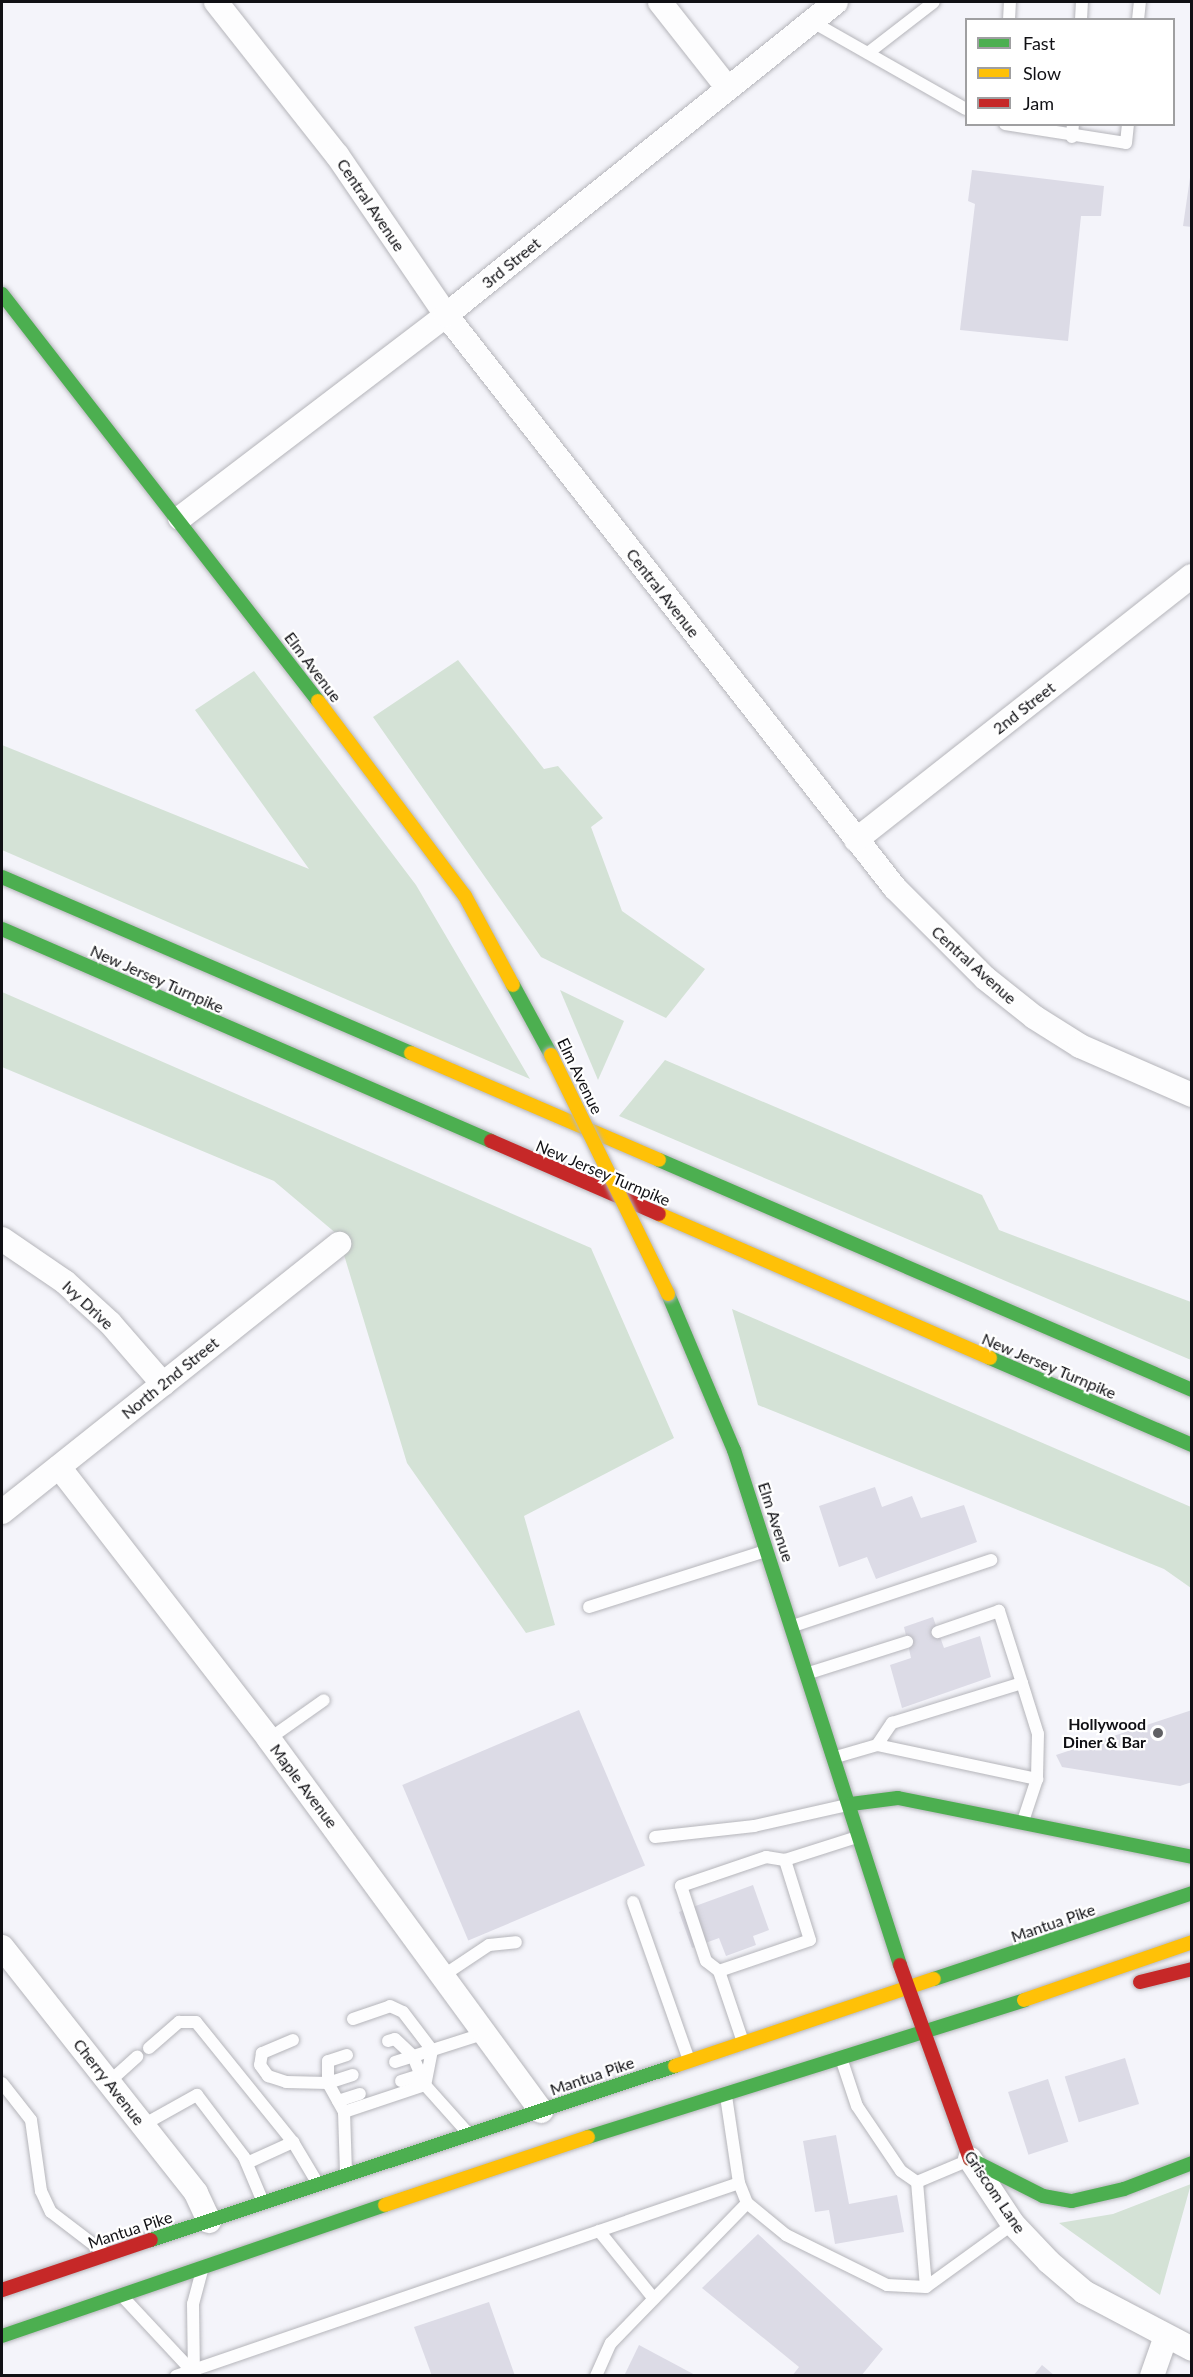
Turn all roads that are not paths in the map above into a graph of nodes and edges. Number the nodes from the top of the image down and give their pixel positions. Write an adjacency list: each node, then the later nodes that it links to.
1 (216, 2): 19 (street, Central Avenue)
2 (660, 2): 13 (street)
3 (837, 2): 11 (street, 3rd Street)
4 (934, 2): 12 (lane)
5 (1010, 2): 8 (lane)
6 (1082, 2): 9 (lane)
7 (1140, 2): 10 (lane)
8 (1009, 18)
9 (1081, 18)
10 (1138, 18)
11 (811, 21): 12 (lane); 13 (street, 3rd Street)
12 (868, 53): 14 (lane)
13 (728, 87): 19 (street, 3rd Street)
14 (965, 108)
15 (1024, 126): 17 (lane)
16 (1128, 126): 17 (lane)
17 (1073, 131)
18 (2, 294): 20 (main road, Elm Avenue)
19 (446, 315): 20 (street, 3rd Street); 22 (street, Central Avenue)
20 (180, 518): 33 (main road, Elm Avenue, bridge)
21 (1191, 576): 22 (street, 2nd Street)
22 (856, 840): 25 (street, Central Avenue)
23 (2, 877): 29 (main road, New Jersey Turnpike)
24 (2, 929): 30 (main road, New Jersey Turnpike)
25 (1191, 1095)
26 (2, 1239): 28 (street, Ivy Drive)
27 (339, 1244): 28 (street, North 2nd Street)
28 (163, 1384): 31 (street, North 2nd Street)
29 (1191, 1390)
30 (1191, 1445)
31 (59, 1467): 32 (street, North 2nd Street); 42 (street, Maple Avenue)
32 (2, 1512)
33 (768, 1551): 35 (lane); 36 (main road, Elm Avenue)
34 (992, 1560): 36 (lane)
35 (589, 1607)
36 (793, 1626): 39 (main road, Elm Avenue)
37 (938, 1632): 40 (lane)
38 (907, 1642): 39 (lane)
39 (808, 1674): 44 (main road, Elm Avenue)
40 (1022, 1683): 43 (lane); 45 (lane)
41 (324, 1700): 42 (lane)
42 (269, 1739): 59 (street, Maple Avenue)
43 (877, 1745): 44 (lane); 45 (lane)
44 (836, 1757): 46 (main road, Elm Avenue)
45 (1037, 1779): 47 (lane)
46 (851, 1804): 47 (main road); 48 (main road, Elm Avenue); 49 (lane)
47 (1022, 1824): 50 (main road)
48 (861, 1836): 51 (lane); 61 (main road, Elm Avenue)
49 (655, 1837)
50 (1191, 1857)
51 (785, 1860): 58 (lane); 58 (lane)
52 (1191, 1893): 61 (main road, Mantua Pike)
53 (633, 1902): 76 (lane)
54 (516, 1942): 59 (lane)
55 (1191, 1942): 63 (main road)
56 (2, 1947): 81 (street, Cherry Avenue)
57 (1191, 1969): 60 (main road)
58 (719, 1971): 69 (lane)
59 (444, 1975): 65 (street, Maple Avenue)
60 (1127, 1986)
61 (909, 1990): 66 (main road, Griscom Lane); 69 (main road, Mantua Pike)
62 (353, 2019): 71 (lane)
63 (956, 2023): 64 (main road); 66 (main road)
64 (991, 2026)
65 (486, 2032): 71 (lane); 87 (street, Maple Avenue)
66 (924, 2035): 75 (main road); 91 (main road, Griscom Lane)
67 (293, 2040): 82 (lane)
68 (387, 2041): 73 (lane)
69 (744, 2044): 76 (main road, Mantua Pike)
70 (149, 2048): 90 (lane)
71 (432, 2050): 73 (lane); 79 (lane)
72 (347, 2055): 82 (lane)
73 (413, 2056): 77 (lane); 79 (lane)
74 (137, 2057): 81 (lane)
75 (841, 2060): 85 (main road); 95 (lane)
76 (689, 2061): 87 (main road, Mantua Pike)
77 (395, 2062)
78 (353, 2075): 82 (lane)
79 (423, 2080): 80 (lane); 86 (lane); 89 (lane)
80 (401, 2081)
81 (109, 2082): 88 (street, Cherry Avenue)
82 (328, 2083): 86 (lane)
83 (4, 2090): 103 (lane)
84 (360, 2094): 86 (lane)
85 (726, 2095): 96 (lane); 104 (main road)
86 (341, 2107): 94 (lane)
87 (542, 2111): 89 (main road, Mantua Pike)
88 (143, 2125): 92 (lane); 100 (street, Cherry Avenue)
89 (469, 2135): 94 (main road, Mantua Pike)
90 (293, 2142): 92 (lane); 97 (lane)
91 (970, 2159): 93 (main road); 95 (lane); 101 (street, Griscom Lane)
92 (247, 2163): 98 (lane)
93 (1191, 2163)
94 (346, 2176): 97 (main road, Mantua Pike)
95 (917, 2182): 105 (lane)
96 (739, 2183): 99 (lane); 102 (lane)
97 (318, 2185): 98 (main road, Mantua Pike)
98 (264, 2203): 100 (main road, Mantua Pike)
99 (747, 2204): 105 (lane); 108 (lane)
100 (209, 2221): 103 (main road, Mantua Pike)
101 (1013, 2224): 105 (lane); 110 (street, Griscom Lane)
102 (599, 2231): 108 (lane); 112 (lane)
103 (108, 2254): 106 (main road, Mantua Pike)
104 (204, 2264): 107 (main road); 112 (lane)
105 (926, 2287)
106 (2, 2290)
107 (119, 2294): 109 (main road); 112 (lane)
108 (654, 2299): 114 (lane)
109 (2, 2336)
110 (1166, 2336): 111 (street, Griscom Lane); 115 (street)
111 (1191, 2349)
112 (193, 2373): 113 (lane)
113 (176, 2376)
114 (596, 2376)
115 (1152, 2376)

